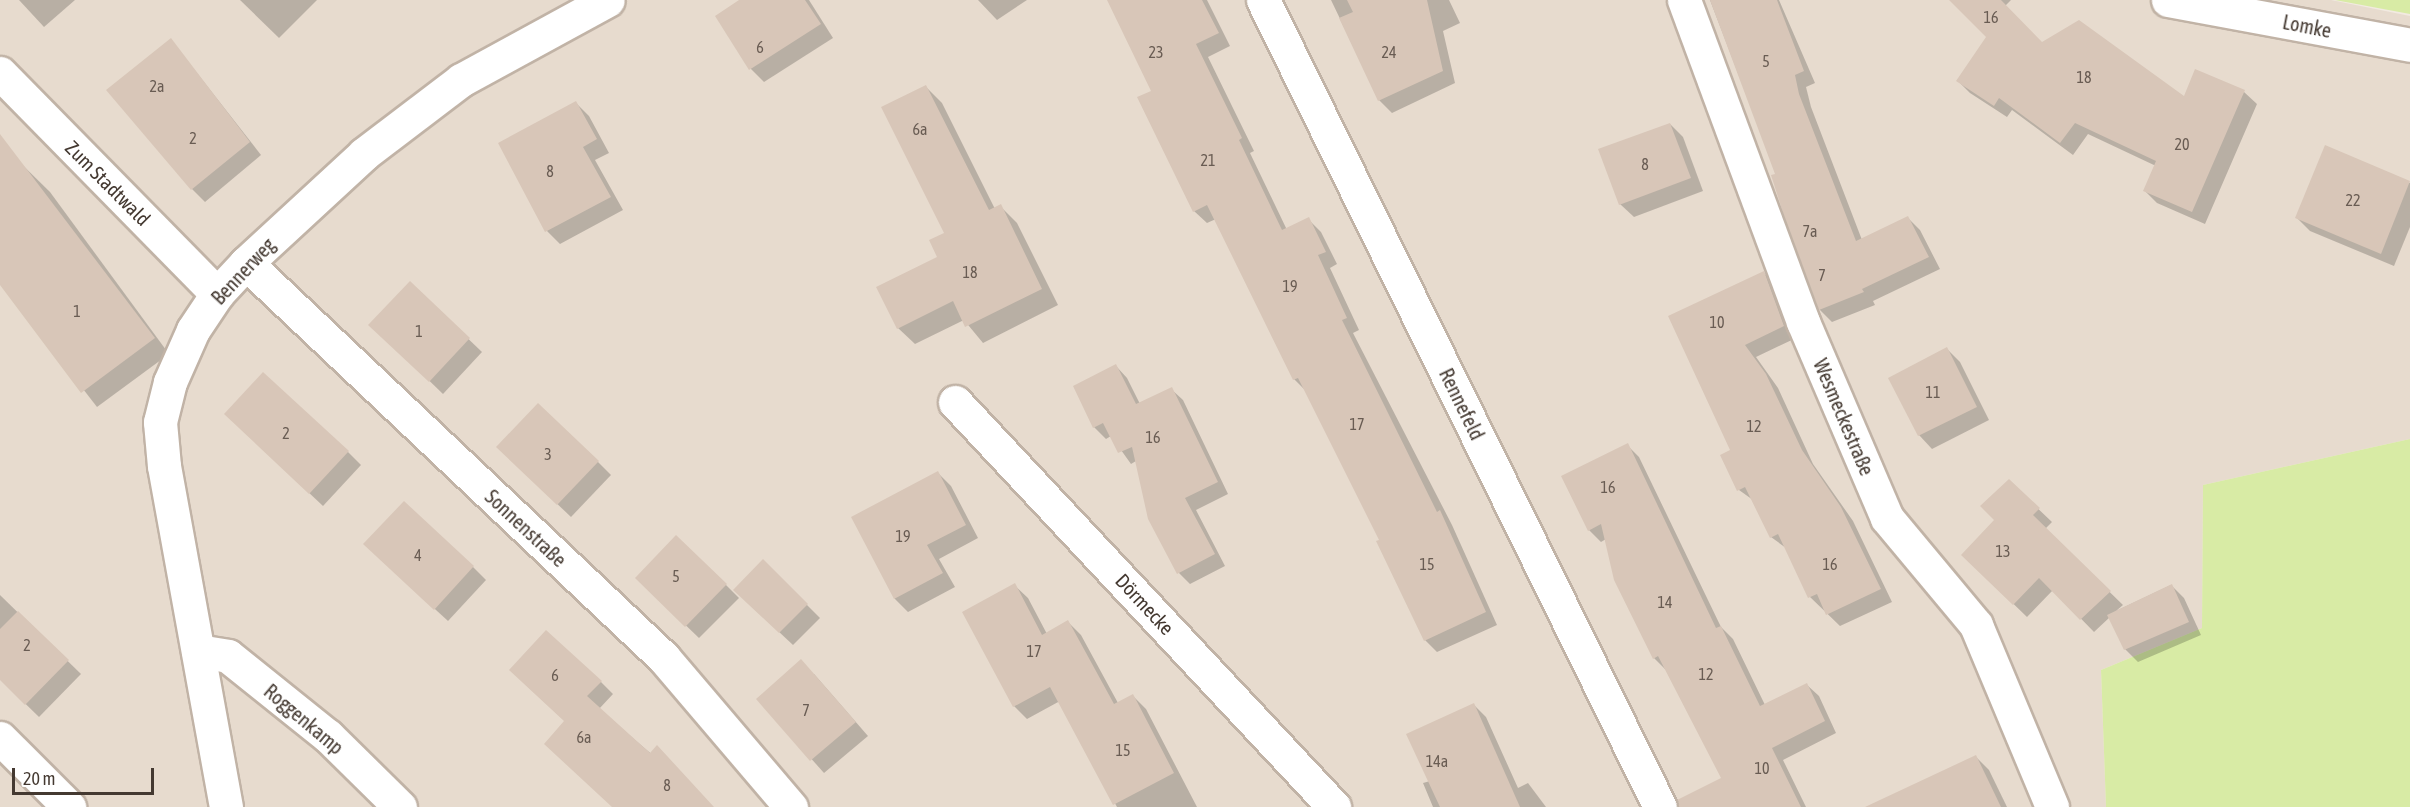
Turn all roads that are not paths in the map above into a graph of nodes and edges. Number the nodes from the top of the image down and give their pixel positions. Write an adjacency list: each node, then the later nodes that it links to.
1 (608, 0): 7 (street, Bennerweg)
2 (1263, 0): 17 (street, Rennefeld)
3 (1684, 0): 18 (street, Wesmeckestraße)
4 (2168, 0): 5 (street, Lomke)
5 (2410, 45)
6 (0, 73): 8 (street, Zum Stadtwald)
7 (246, 263): 8 (street, Bennerweg); 15 (street, Sonnenstraße)
8 (217, 294): 10 (street, Bennerweg)
9 (955, 402): 16 (street, Dörmecke)
10 (198, 651): 13 (street, Bennerweg); 14 (street, Roggenkamp)
11 (0, 738): 12 (street)
12 (69, 807)
13 (226, 807)
14 (400, 807)
15 (791, 807)
16 (1334, 807)
17 (1660, 807)
18 (2052, 807)

